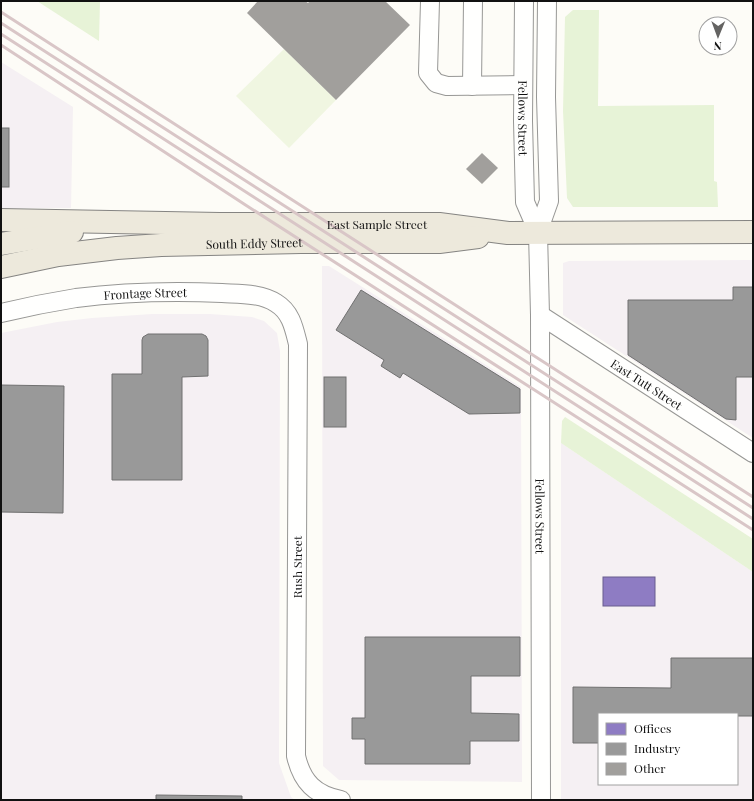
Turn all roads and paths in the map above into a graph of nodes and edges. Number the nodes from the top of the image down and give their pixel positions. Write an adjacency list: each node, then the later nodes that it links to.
1 (430, 1): 6 (street)
2 (473, 1): 6 (street)
3 (524, 1): 5 (street, Fellows Street)
4 (547, 1): 10 (street, Fellows Street)
5 (523, 85): 6 (street); 10 (street, Fellows Street)
6 (472, 86)
7 (1, 220): 8 (main road, East Sample Street)
8 (154, 223): 9 (main road, East Sample Street); 12 (main road)
9 (508, 232): 10 (main road, East Sample Street); 13 (main road, South Eddy Street)
10 (538, 232): 11 (main road, East Sample Street); 16 (street, Fellows Street)
11 (753, 232)
12 (1, 244)
13 (1, 267)
14 (286, 312): 15 (street, Frontage Street); 18 (street, Rush Street)
15 (1, 313)
16 (540, 315): 17 (street, East Tutt Street); 19 (street, Fellows Street)
17 (753, 453)
18 (341, 800)
19 (541, 800)

